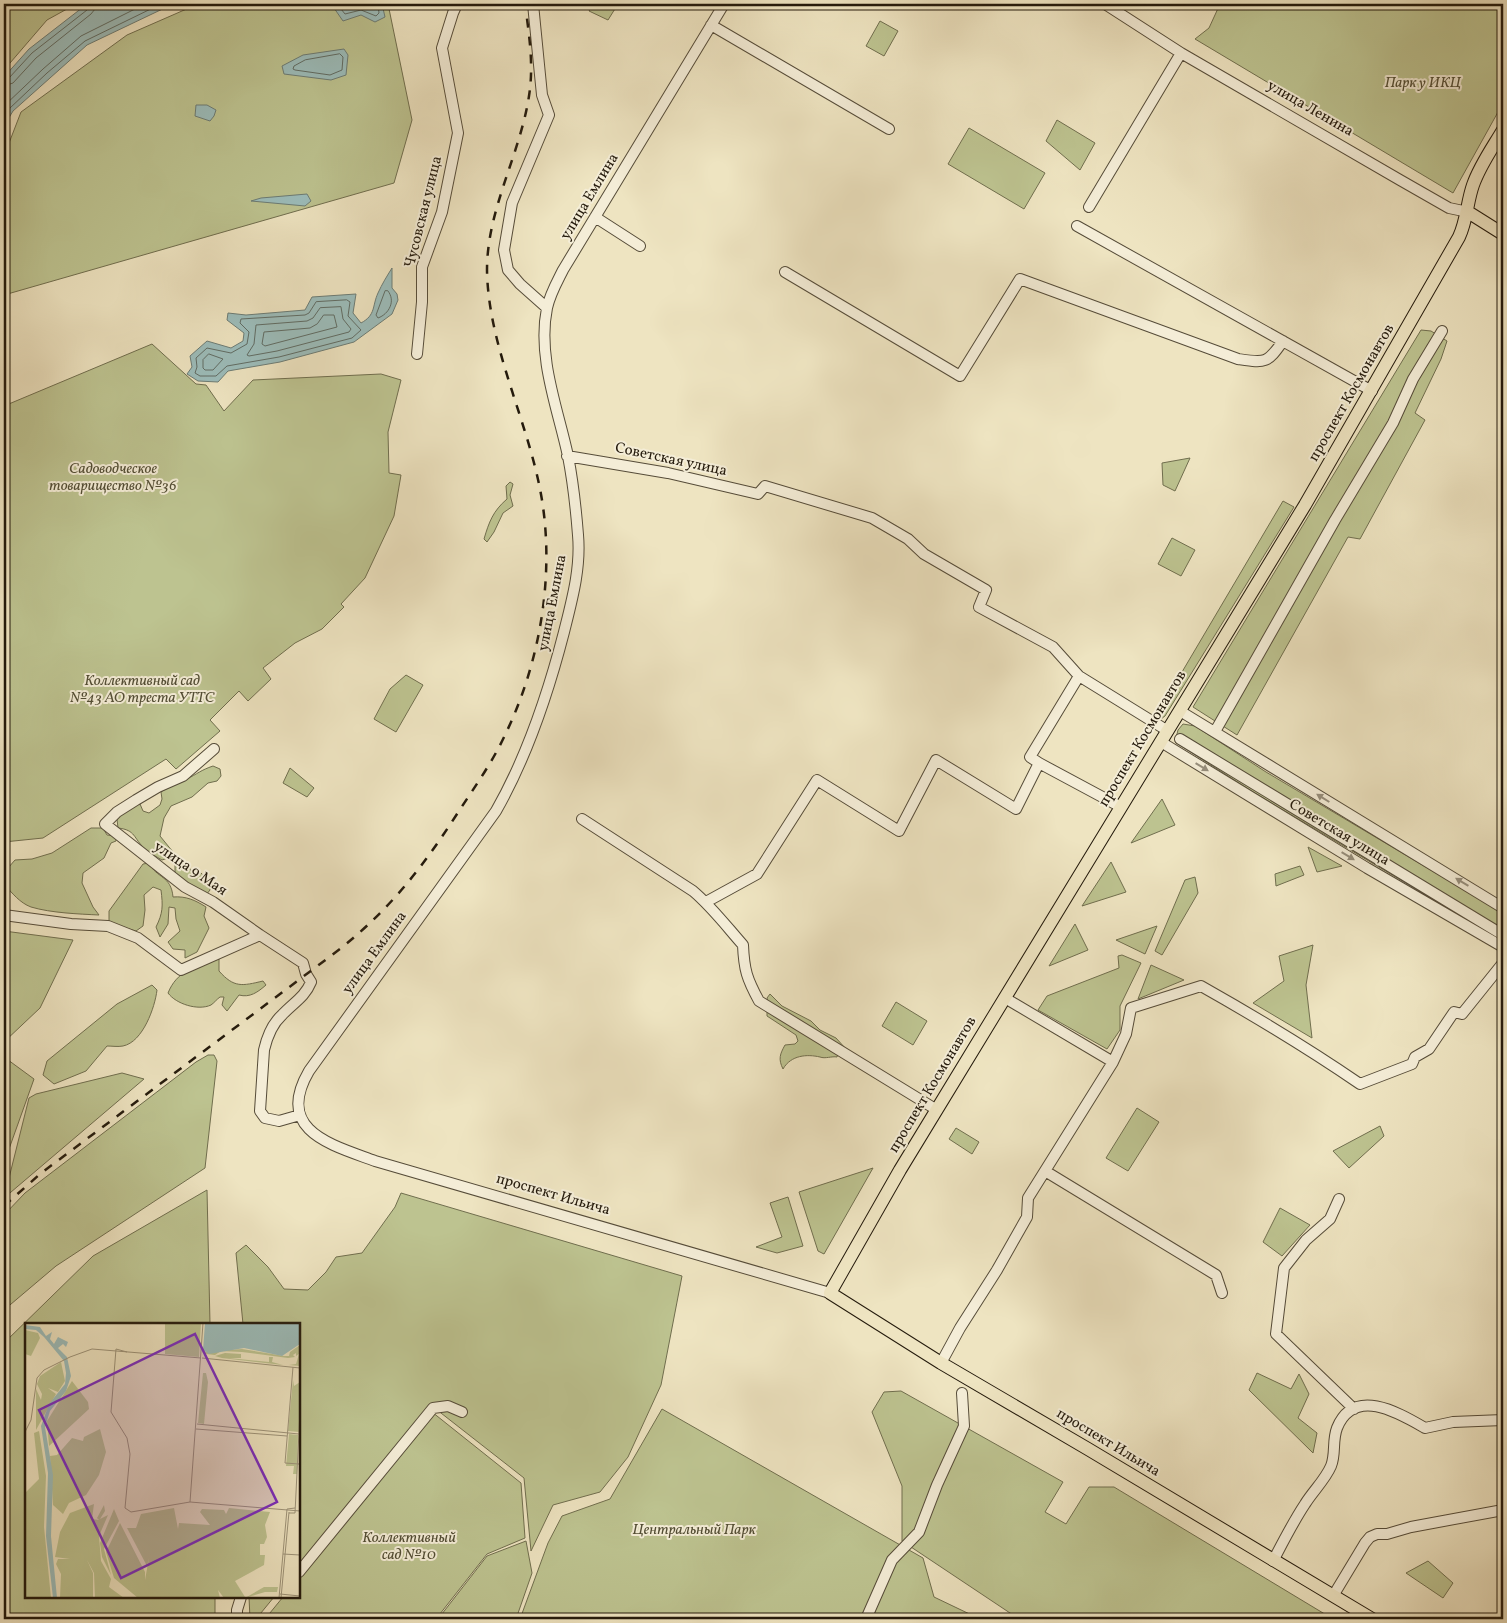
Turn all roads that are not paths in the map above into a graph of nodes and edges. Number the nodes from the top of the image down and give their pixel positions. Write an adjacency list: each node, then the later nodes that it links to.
1 (457, 4): 19 (street, Чусовская улица)
2 (533, 4): 16 (street)
3 (724, 4): 5 (street, улица Емлина)
4 (1105, 4): 6 (street, улица Ленина)
5 (711, 25): 7 (street); 11 (street, улица Емлина)
6 (1181, 53): 9 (street); 10 (street, улица Ленина)
7 (889, 129)
8 (1503, 130): 10 (main road, проспект Космонавтов)
9 (1090, 207)
10 (1468, 212): 13 (main road, улица Ленина); 20 (main road, проспект Космонавтов)
11 (595, 217): 14 (street); 16 (street, улица Емлина)
12 (1077, 226): 18 (street)
13 (1503, 234)
14 (640, 246)
15 (784, 272): 18 (street)
16 (547, 308): 21 (street, улица Емлина)
17 (1442, 330): 24 (street)
18 (1283, 341): 20 (street)
19 (417, 354)
20 (1372, 391): 23 (main road, проспект Космонавтов)
21 (568, 456): 22 (street, Советская улица); 42 (street, улица Емлина)
22 (1079, 676): 25 (street); 29 (street)
23 (1180, 711): 25 (main road, проспект Космонавтов); 33 (street, Советская улица, one-way to 23)
24 (1217, 728)
25 (1168, 731): 27 (main road, проспект Космонавтов)
26 (1180, 739): 35 (street)
27 (1160, 742): 30 (main road, проспект Космонавтов); 37 (street, Советская улица, one-way to 37)
28 (214, 749): 36 (street, улица 9 Мая)
29 (1039, 763): 30 (street); 32 (street)
30 (1121, 807): 39 (main road, проспект Космонавтов)
31 (582, 819): 32 (street)
32 (706, 902): 41 (street)
33 (1503, 908)
34 (4, 915): 36 (street)
35 (1503, 934)
36 (260, 935): 42 (street, улица 9 Мая)
37 (1503, 947)
38 (1503, 963): 40 (street)
39 (1005, 998): 40 (street); 41 (main road, проспект Космонавтов)
40 (1113, 1062): 43 (street)
41 (937, 1110): 45 (main road, проспект Космонавтов)
42 (300, 1115): 45 (street, проспект Ильича)
43 (1045, 1171): 46 (street); 47 (street)
44 (1339, 1199): 49 (street)
45 (830, 1293): 47 (main road, проспект Ильича)
46 (1222, 1293)
47 (941, 1363): 53 (main road, проспект Ильича)
48 (962, 1393): 58 (street)
49 (1354, 1409): 51 (street); 53 (street)
50 (462, 1412): 54 (street)
51 (1503, 1420)
52 (1503, 1510): 55 (street)
53 (1273, 1561): 55 (main road, проспект Ильича)
54 (300, 1571)
55 (1333, 1596): 59 (main road, проспект Ильича)
56 (241, 1598): 57 (street)
57 (237, 1619)
58 (866, 1619)
59 (1372, 1619)

